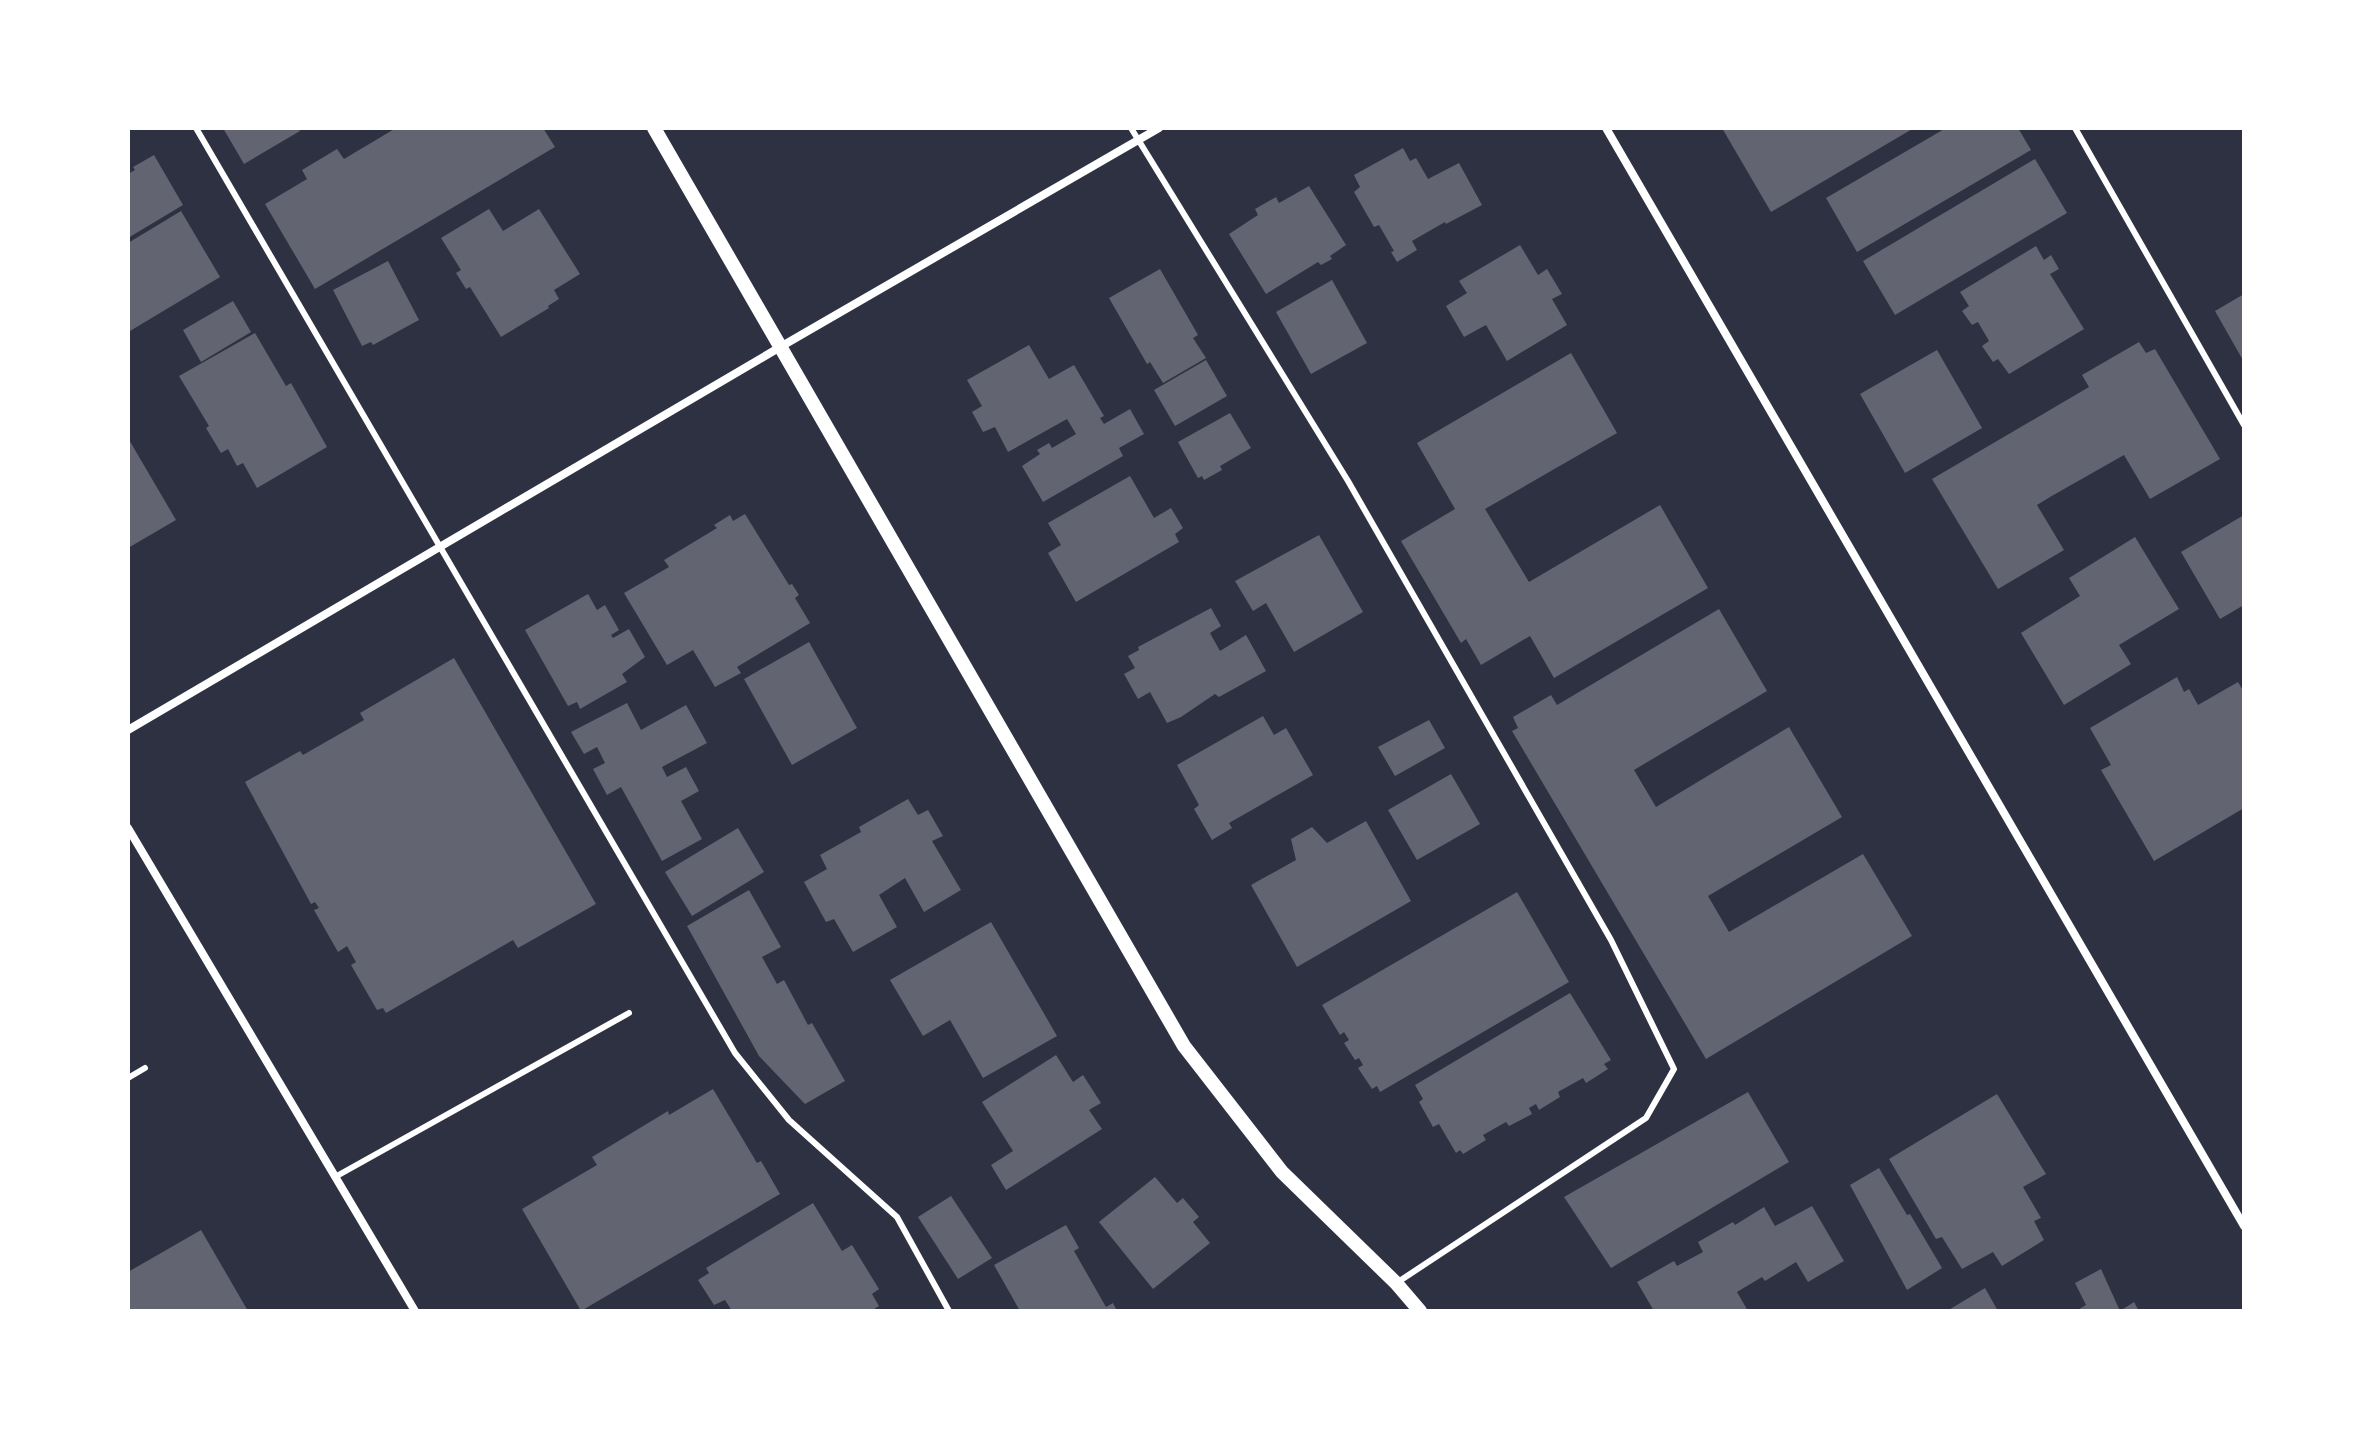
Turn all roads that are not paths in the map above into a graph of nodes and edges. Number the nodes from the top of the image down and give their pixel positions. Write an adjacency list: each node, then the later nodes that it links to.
1 (196, 128): 10 (lane)
2 (654, 128): 8 (street)
3 (1131, 128): 7 (lane)
4 (1159, 128): 7 (street)
5 (1606, 128): 17 (street)
6 (2075, 128): 9 (lane)
7 (1138, 140): 8 (street); 18 (lane)
8 (782, 346): 10 (street); 18 (street)
9 (2244, 425)
10 (439, 547): 11 (street); 20 (lane)
11 (128, 730)
12 (128, 828): 16 (street)
13 (629, 1013): 16 (lane)
14 (145, 1068): 15 (lane)
15 (128, 1078)
16 (335, 1177): 19 (street)
17 (2244, 1226)
18 (1396, 1283): 21 (street)
19 (415, 1311)
20 (949, 1311)
21 (1420, 1311)

